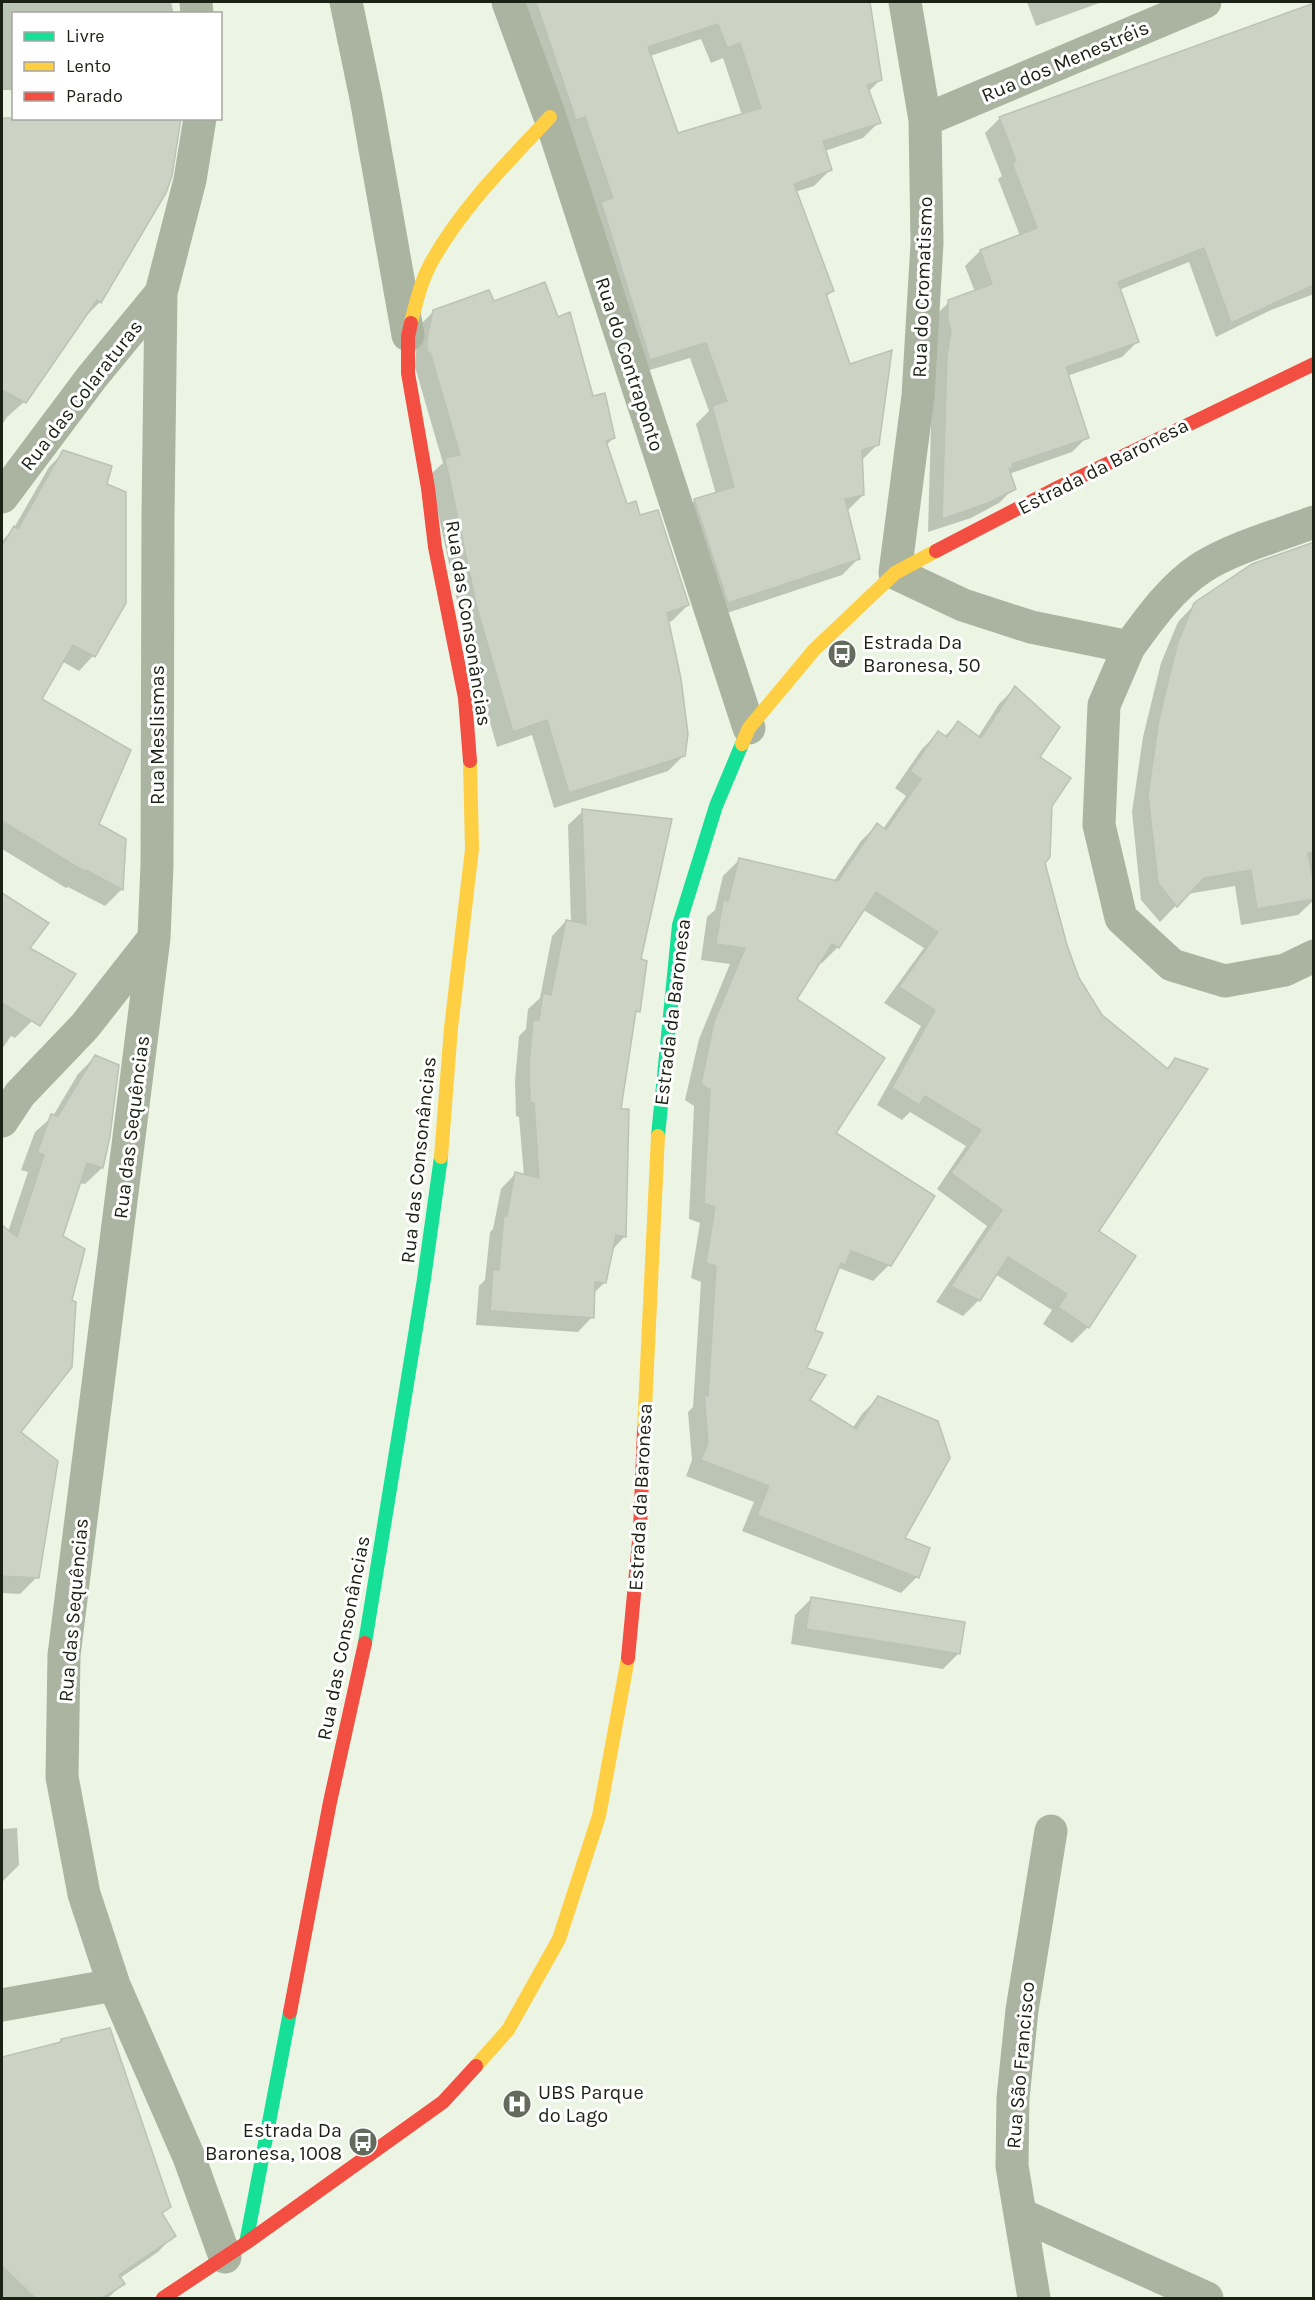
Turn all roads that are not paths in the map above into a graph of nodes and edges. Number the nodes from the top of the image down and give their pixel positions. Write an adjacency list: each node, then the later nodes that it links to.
1 (346, 2): 9 (street)
2 (508, 2): 5 (street, Rua do Contraponto)
3 (905, 2): 7 (street, Rua do Cromatismo)
4 (1205, 2): 7 (street, Rua dos Menestréis)
5 (550, 117): 9 (main road, Rua das Consonâncias); 15 (street, Rua do Contraponto)
6 (200, 120): 8 (street)
7 (925, 120): 13 (street, Rua do Cromatismo)
8 (161, 293): 11 (street, Rua das Colaraturas); 16 (street, Rua Meslismas)
9 (408, 337): 23 (main road, Rua das Consonâncias)
10 (1314, 364): 13 (main road, Estrada da Baronesa)
11 (2, 497)
12 (1314, 522): 14 (street)
13 (895, 573): 14 (street); 15 (main road, Estrada da Baronesa)
14 (1129, 647): 17 (street)
15 (749, 728): 23 (main road, Estrada da Baronesa)
16 (154, 938): 18 (street); 20 (street, Rua das Sequências)
17 (1314, 956)
18 (2, 1121)
19 (1051, 1831): 22 (street, Rua São Francisco)
20 (114, 1985): 21 (street); 23 (street, Rua das Sequências)
21 (2, 2005)
22 (1022, 2215): 25 (street, Rua São Francisco); 26 (street)
23 (235, 2250): 24 (main road, Estrada da Baronesa)
24 (163, 2298)
25 (1034, 2298)
26 (1207, 2298)

